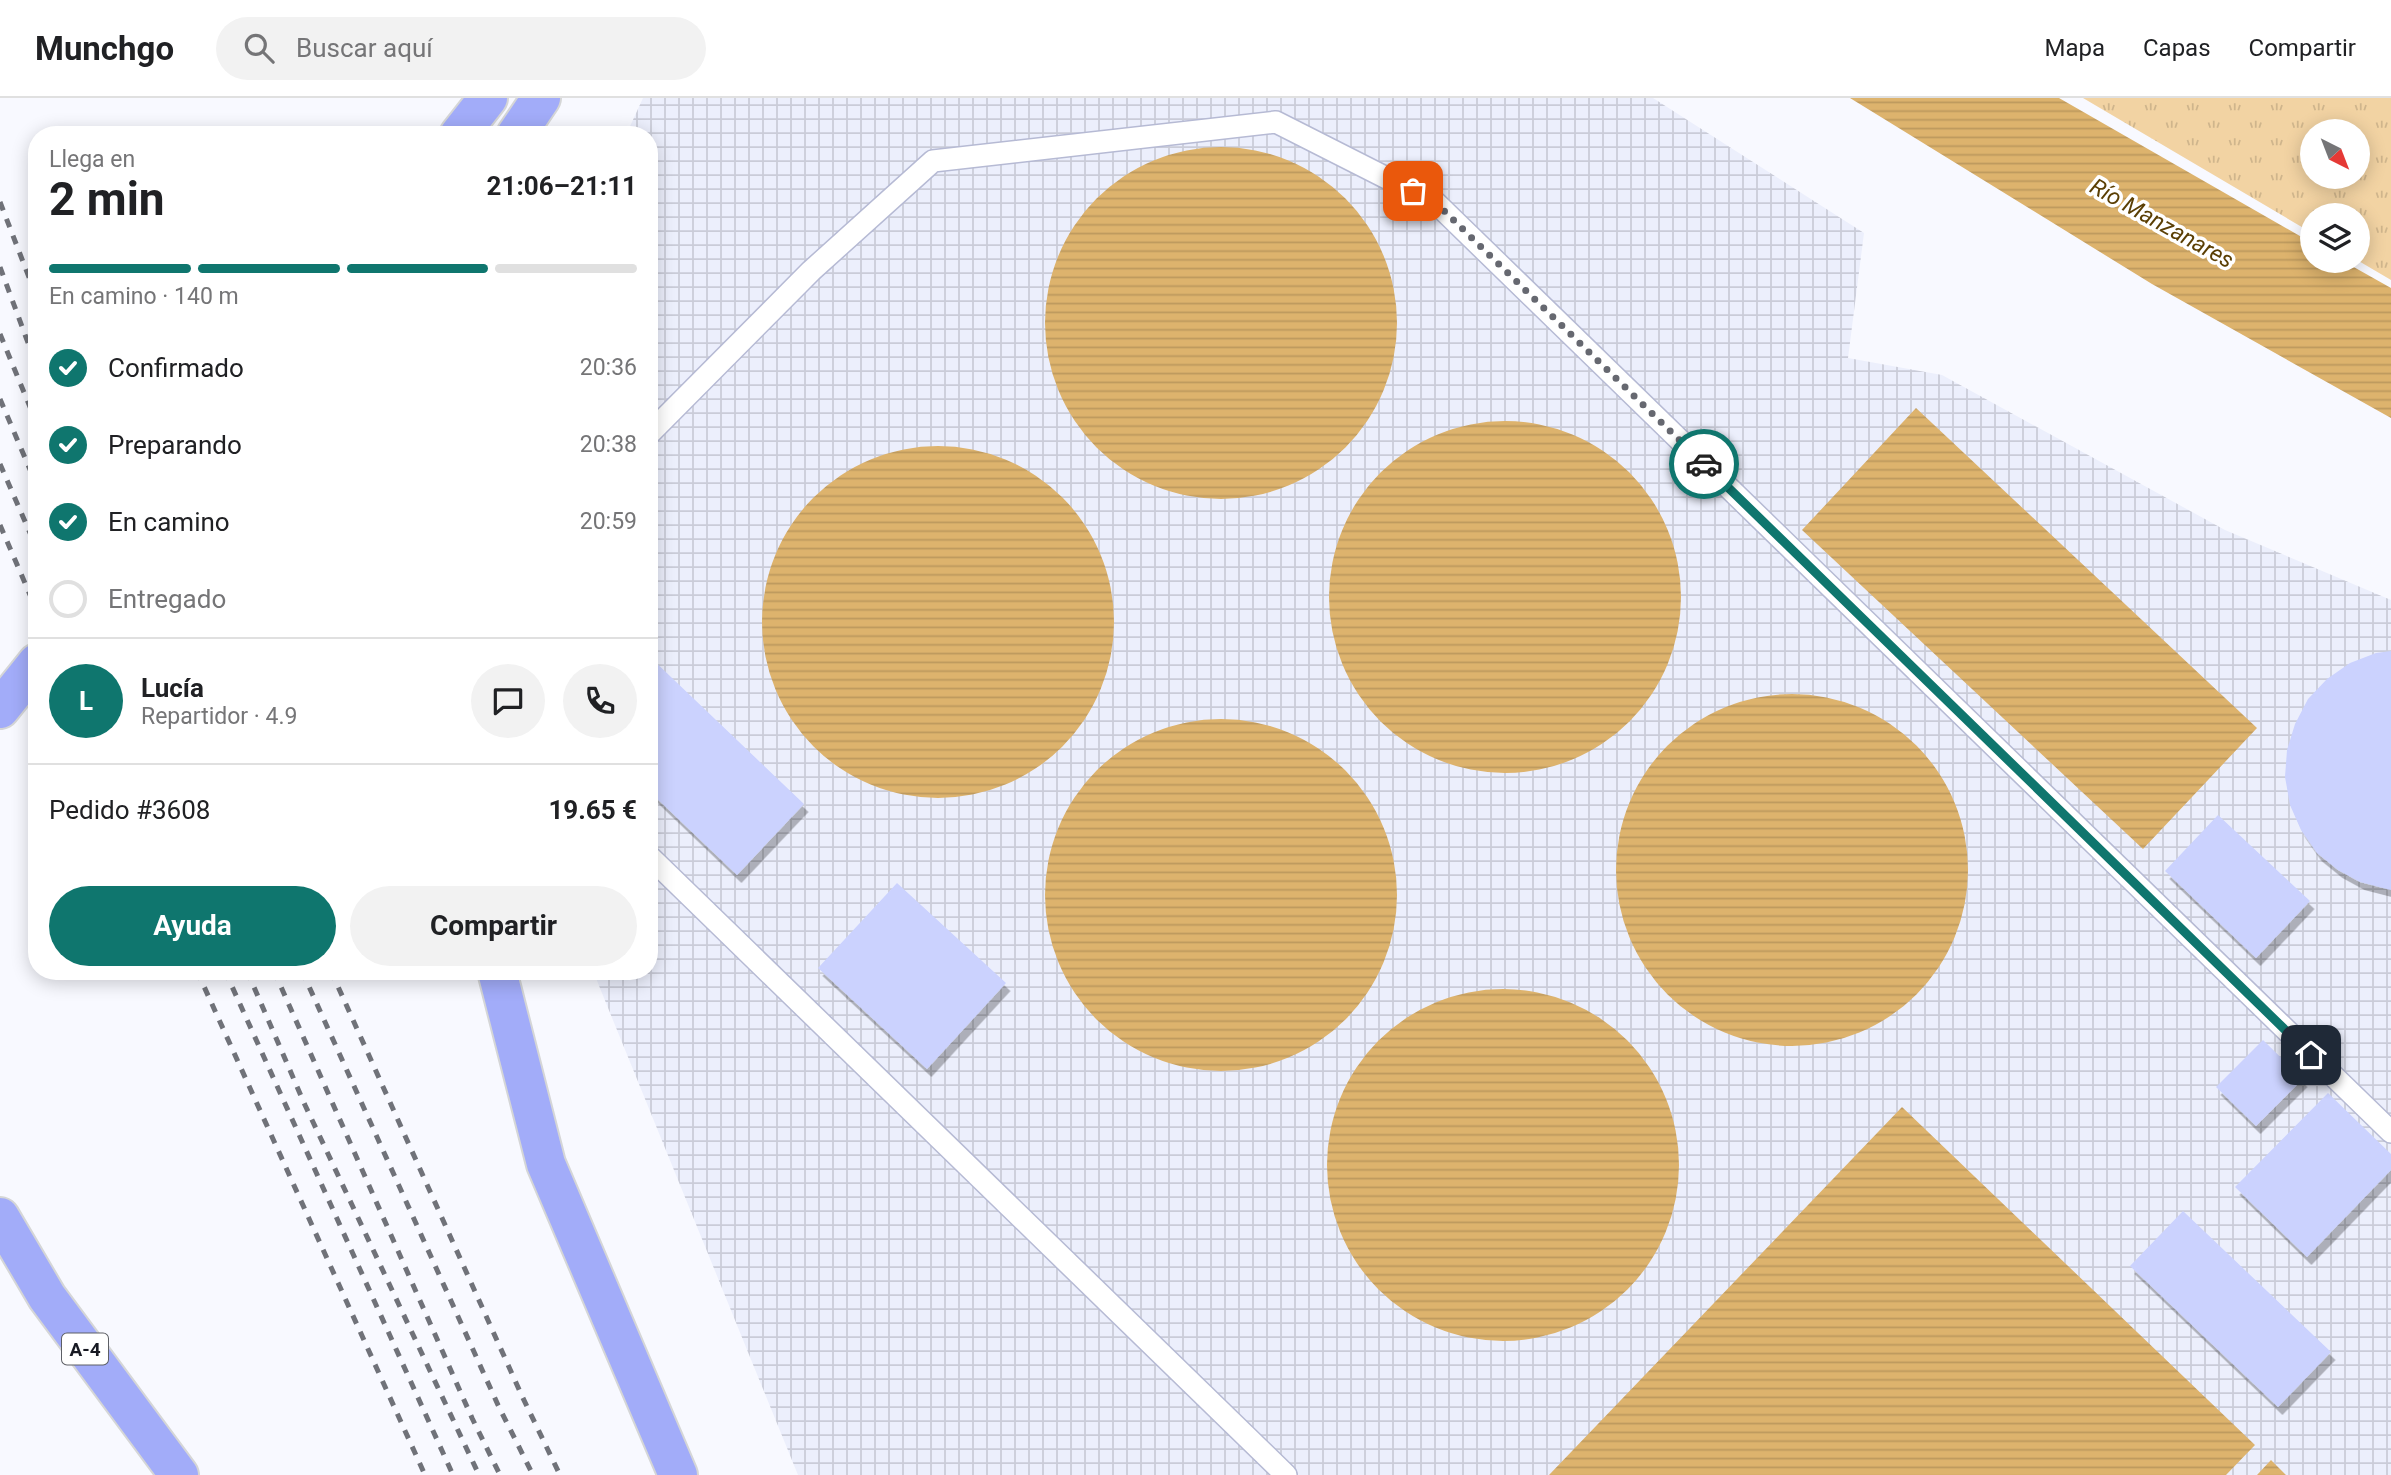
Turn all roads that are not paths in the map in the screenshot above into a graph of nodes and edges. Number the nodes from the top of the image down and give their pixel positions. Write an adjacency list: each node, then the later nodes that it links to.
1 (488, 98): 4 (highway)
2 (541, 98): 5 (highway)
3 (558, 98): 6 (lane)
4 (465, 126)
5 (522, 126)
6 (545, 126)
7 (658, 426): 12 (lane)
8 (28, 674): 9 (highway)
9 (0, 709)
10 (658, 865): 16 (lane)
11 (499, 980): 15 (highway)
12 (2391, 1132)
13 (0, 1217): 14 (highway, A-4)
14 (179, 1475)
15 (678, 1475)
16 (1286, 1475)

